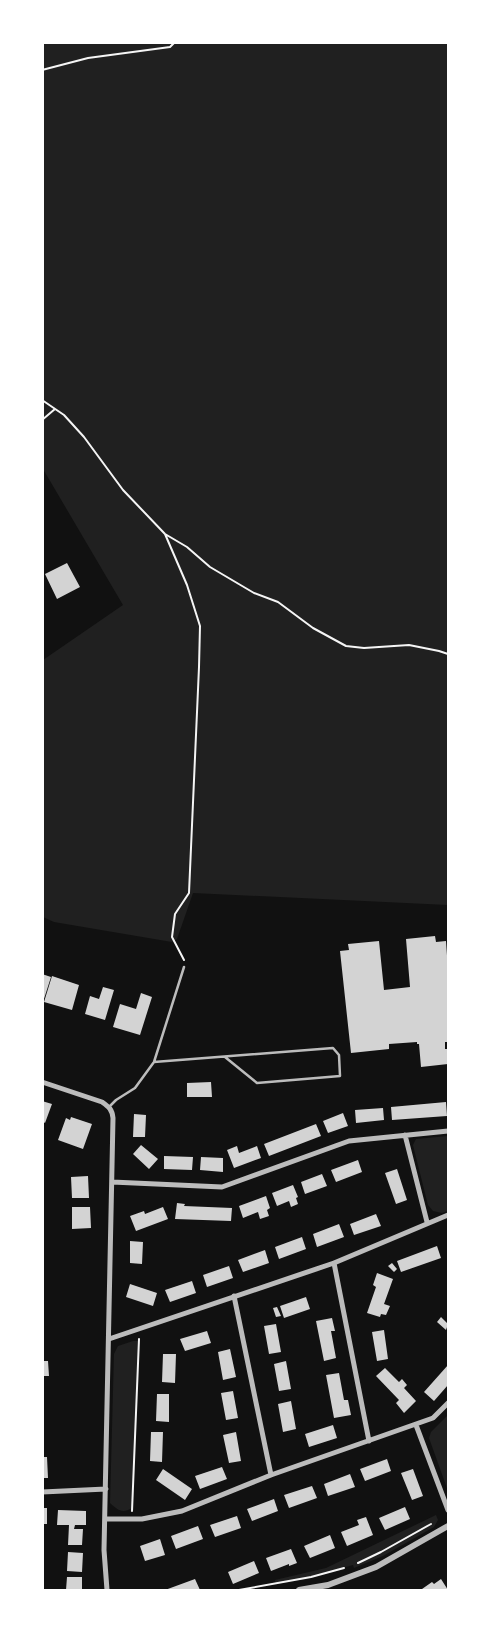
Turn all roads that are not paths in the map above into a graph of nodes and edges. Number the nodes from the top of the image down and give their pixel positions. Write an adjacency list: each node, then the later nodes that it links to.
1 (184, 967): 3 (lane)
2 (225, 1057): 2 (lane); 3 (lane)
3 (154, 1062): 5 (lane)
4 (42, 1082): 5 (street)
5 (109, 1106): 8 (street)
6 (448, 1131): 7 (street)
7 (405, 1135): 8 (street); 10 (street)
8 (112, 1182): 13 (street)
9 (448, 1215): 10 (street)
10 (427, 1222): 11 (street)
11 (334, 1263): 12 (street); 16 (street)
12 (234, 1296): 13 (street); 17 (street)
13 (108, 1339): 18 (street)
14 (448, 1403): 15 (street)
15 (416, 1425): 16 (street); 20 (street)
16 (369, 1441): 17 (street)
17 (271, 1475): 21 (street)
18 (106, 1489): 19 (street); 21 (street)
19 (42, 1492)
20 (448, 1510)
21 (105, 1519): 23 (street)
22 (448, 1526): 24 (street)
23 (107, 1590)
24 (299, 1590)

